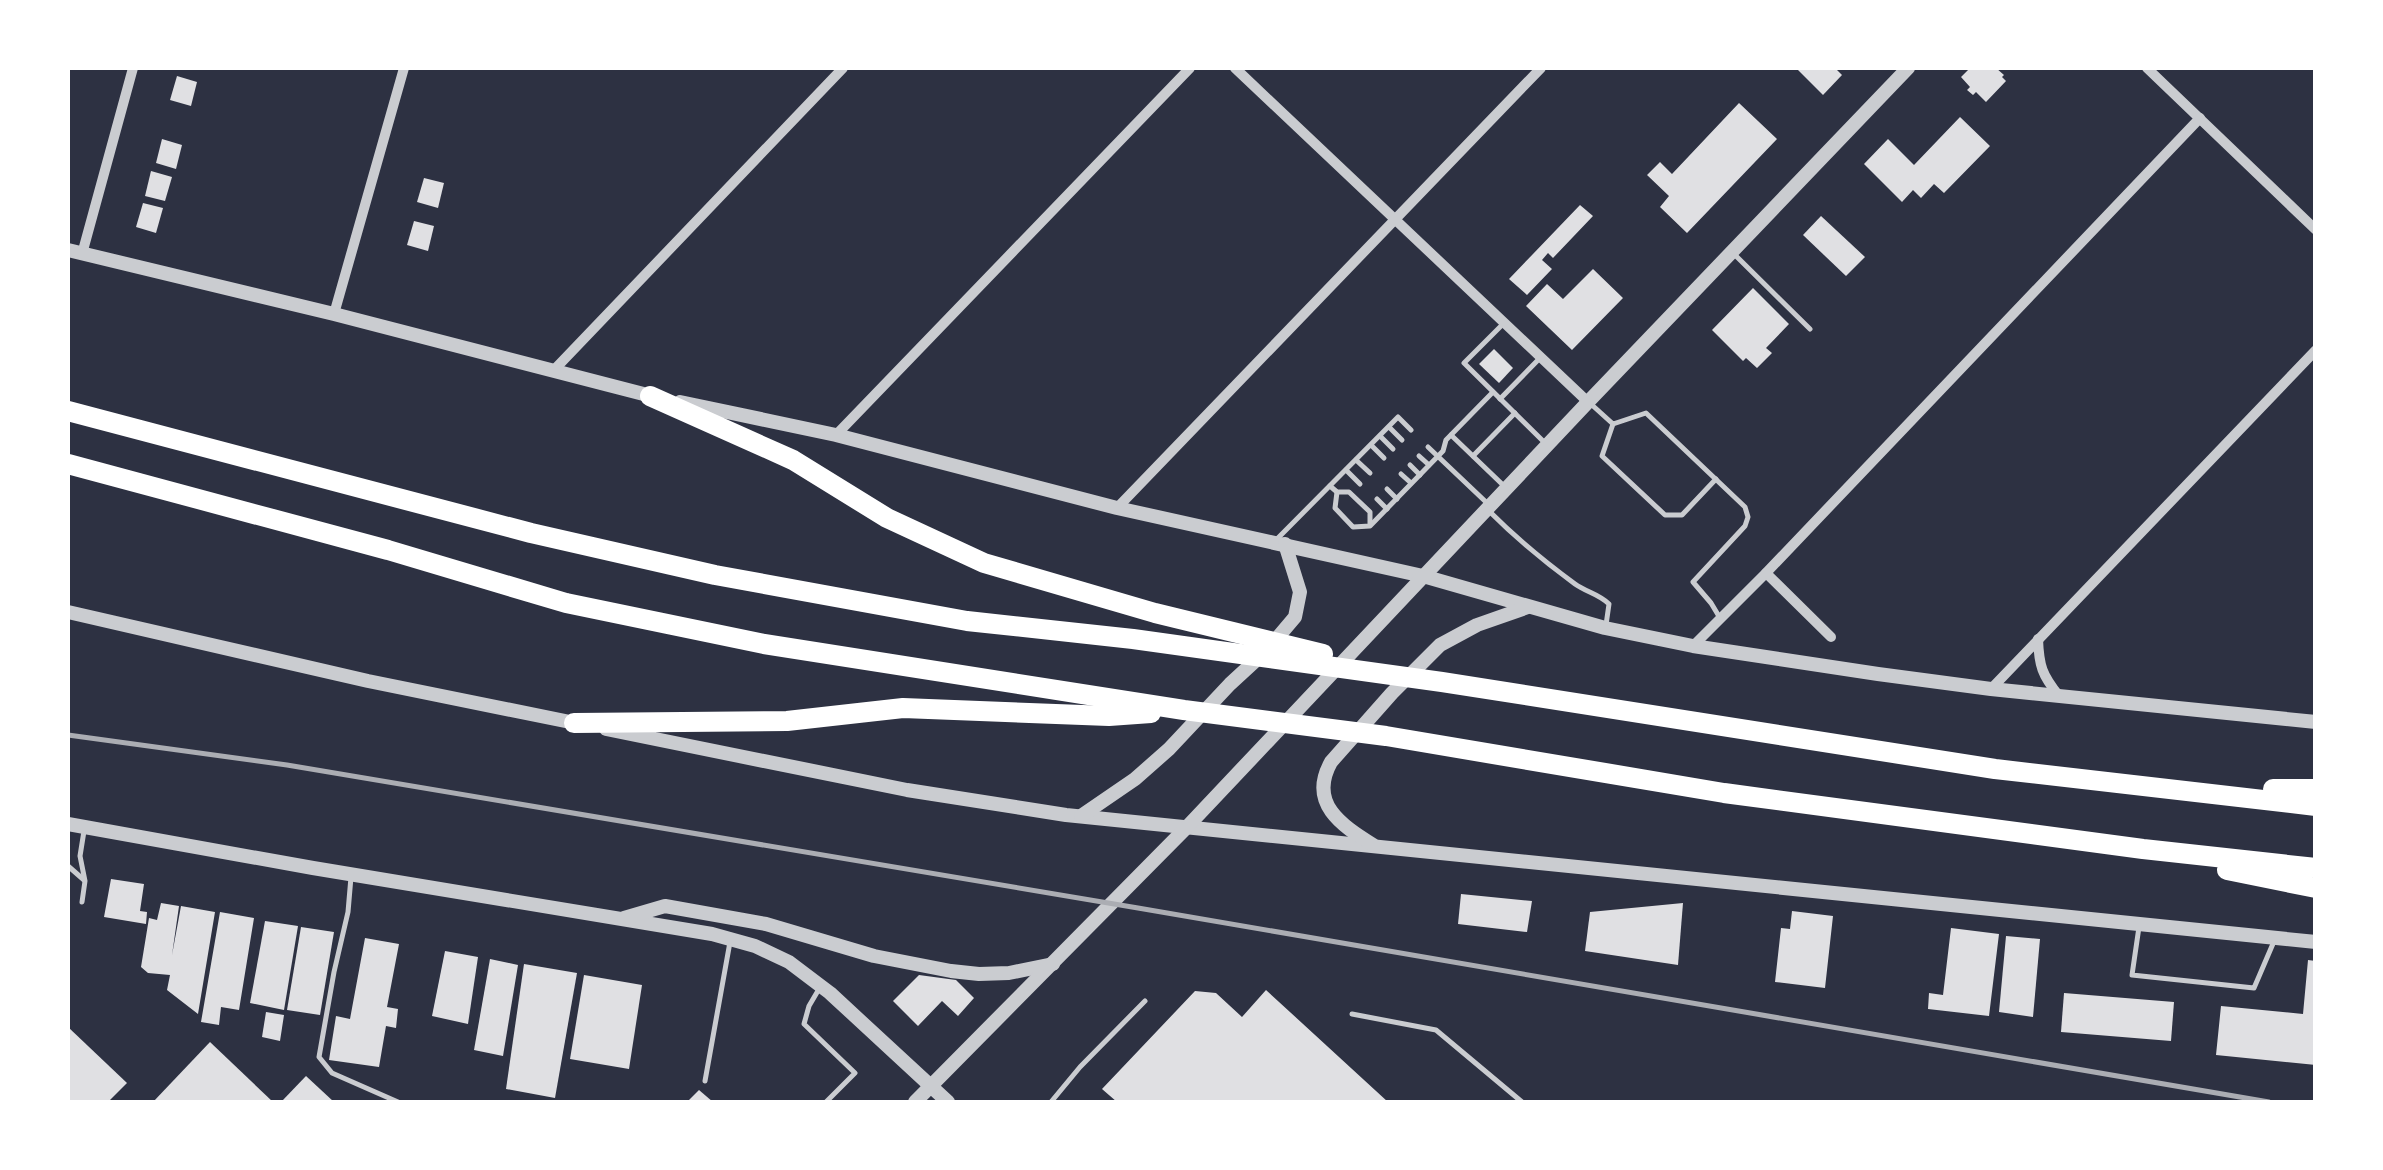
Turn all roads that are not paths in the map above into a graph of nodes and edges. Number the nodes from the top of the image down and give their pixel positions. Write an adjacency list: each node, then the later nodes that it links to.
1 (133, 68): 12 (street)
2 (404, 68): 14 (street)
3 (843, 68): 19 (street)
4 (1190, 68): 29 (street)
5 (1235, 68): 10 (street)
6 (1541, 68): 10 (street)
7 (1908, 68): 13 (street)
8 (2147, 68): 9 (street)
9 (2200, 118): 11 (street); 63 (street)
10 (1396, 220): 15 (street); 59 (street)
11 (2316, 230)
12 (74, 252): 14 (street)
13 (1732, 252): 16 (lane); 23 (street)
14 (334, 314): 19 (street)
15 (1505, 322): 18 (street); 20 (lane)
16 (1810, 328)
17 (2316, 350): 70 (street)
18 (1541, 356): 22 (lane); 23 (street)
19 (553, 371): 21 (street)
20 (1493, 392): 22 (lane); 30 (lane)
21 (650, 396): 29 (street); 72 (highway)
22 (1500, 399): 25 (lane)
23 (1588, 402): 26 (lane); 34 (street)
24 (68, 410): 72 (highway)
25 (1515, 413): 34 (lane); 39 (lane)
26 (1613, 424): 49 (lane); 49 (lane)
27 (1389, 427): 28 (lane); 31 (lane); 32 (lane)
28 (1411, 430)
29 (836, 434): 59 (street)
30 (1451, 435): 38 (lane); 39 (lane)
31 (1380, 436): 33 (lane); 36 (lane)
32 (1402, 440)
33 (1371, 445): 40 (lane); 41 (lane)
34 (1547, 445): 53 (street)
35 (1428, 446): 38 (lane)
36 (1393, 449)
37 (1419, 456): 44 (lane)
38 (1438, 456): 44 (lane); 58 (lane)
39 (1473, 456): 53 (lane)
40 (1384, 458)
41 (1356, 460): 45 (lane); 46 (lane)
42 (68, 464): 75 (highway)
43 (1410, 466): 48 (lane)
44 (1429, 466): 48 (lane)
45 (1346, 470): 50 (lane); 52 (lane)
46 (1370, 473)
47 (1401, 474): 51 (lane)
48 (1420, 475): 51 (lane)
49 (1716, 480): 67 (lane)
50 (1360, 484)
51 (1411, 484): 56 (lane)
52 (1330, 486): 55 (lane); 62 (lane)
53 (1506, 488): 58 (street)
54 (1387, 490): 56 (lane)
55 (1337, 492): 61 (lane); 61 (lane)
56 (1396, 498): 60 (lane)
57 (1377, 499): 60 (lane)
58 (1489, 507): 64 (street); 68 (lane)
59 (1116, 508): 62 (street)
60 (1387, 509): 61 (lane)
61 (1370, 526)
62 (1280, 543): 64 (street); 81 (street)
63 (1766, 573): 67 (street); 69 (street)
64 (1423, 576): 65 (street); 84 (street)
65 (1529, 607): 68 (street); 85 (street)
66 (68, 612): 77 (street)
67 (1720, 618): 71 (street)
68 (1605, 628): 71 (street)
69 (1831, 636)
70 (2038, 640): 73 (street); 74 (street)
71 (1693, 646): 73 (street)
72 (1442, 682): 78 (highway)
73 (1991, 689): 74 (street)
74 (2059, 696): 76 (street)
75 (1184, 710): 77 (highway); 86 (highway)
76 (2314, 720)
77 (574, 723): 81 (street)
78 (2179, 789): 79 (highway); 80 (highway)
79 (2316, 789)
80 (2316, 806)
81 (1081, 816): 84 (street)
82 (68, 824): 83 (street)
83 (85, 827): 89 (street); 90 (lane)
84 (1186, 828): 85 (street); 98 (street)
85 (1376, 846): 94 (street)
86 (2143, 849): 88 (highway); 91 (highway)
87 (68, 866): 90 (lane)
88 (2316, 868)
89 (351, 874): 93 (street); 104 (lane)
90 (85, 881): 92 (lane)
91 (2316, 888)
92 (82, 902)
93 (621, 919): 96 (street); 98 (street)
94 (2139, 924): 95 (street); 95 (lane)
95 (2276, 938): 97 (street)
96 (730, 939): 99 (street); 102 (lane)
97 (2316, 942)
98 (1053, 964): 103 (street)
99 (821, 986): 103 (street); 105 (lane)
100 (1145, 1001): 108 (lane)
101 (1352, 1014): 109 (lane)
102 (705, 1080)
103 (931, 1086): 106 (street); 107 (street)
104 (398, 1102)
105 (826, 1102)
106 (915, 1102)
107 (948, 1102)
108 (1052, 1102)
109 (1522, 1102)

